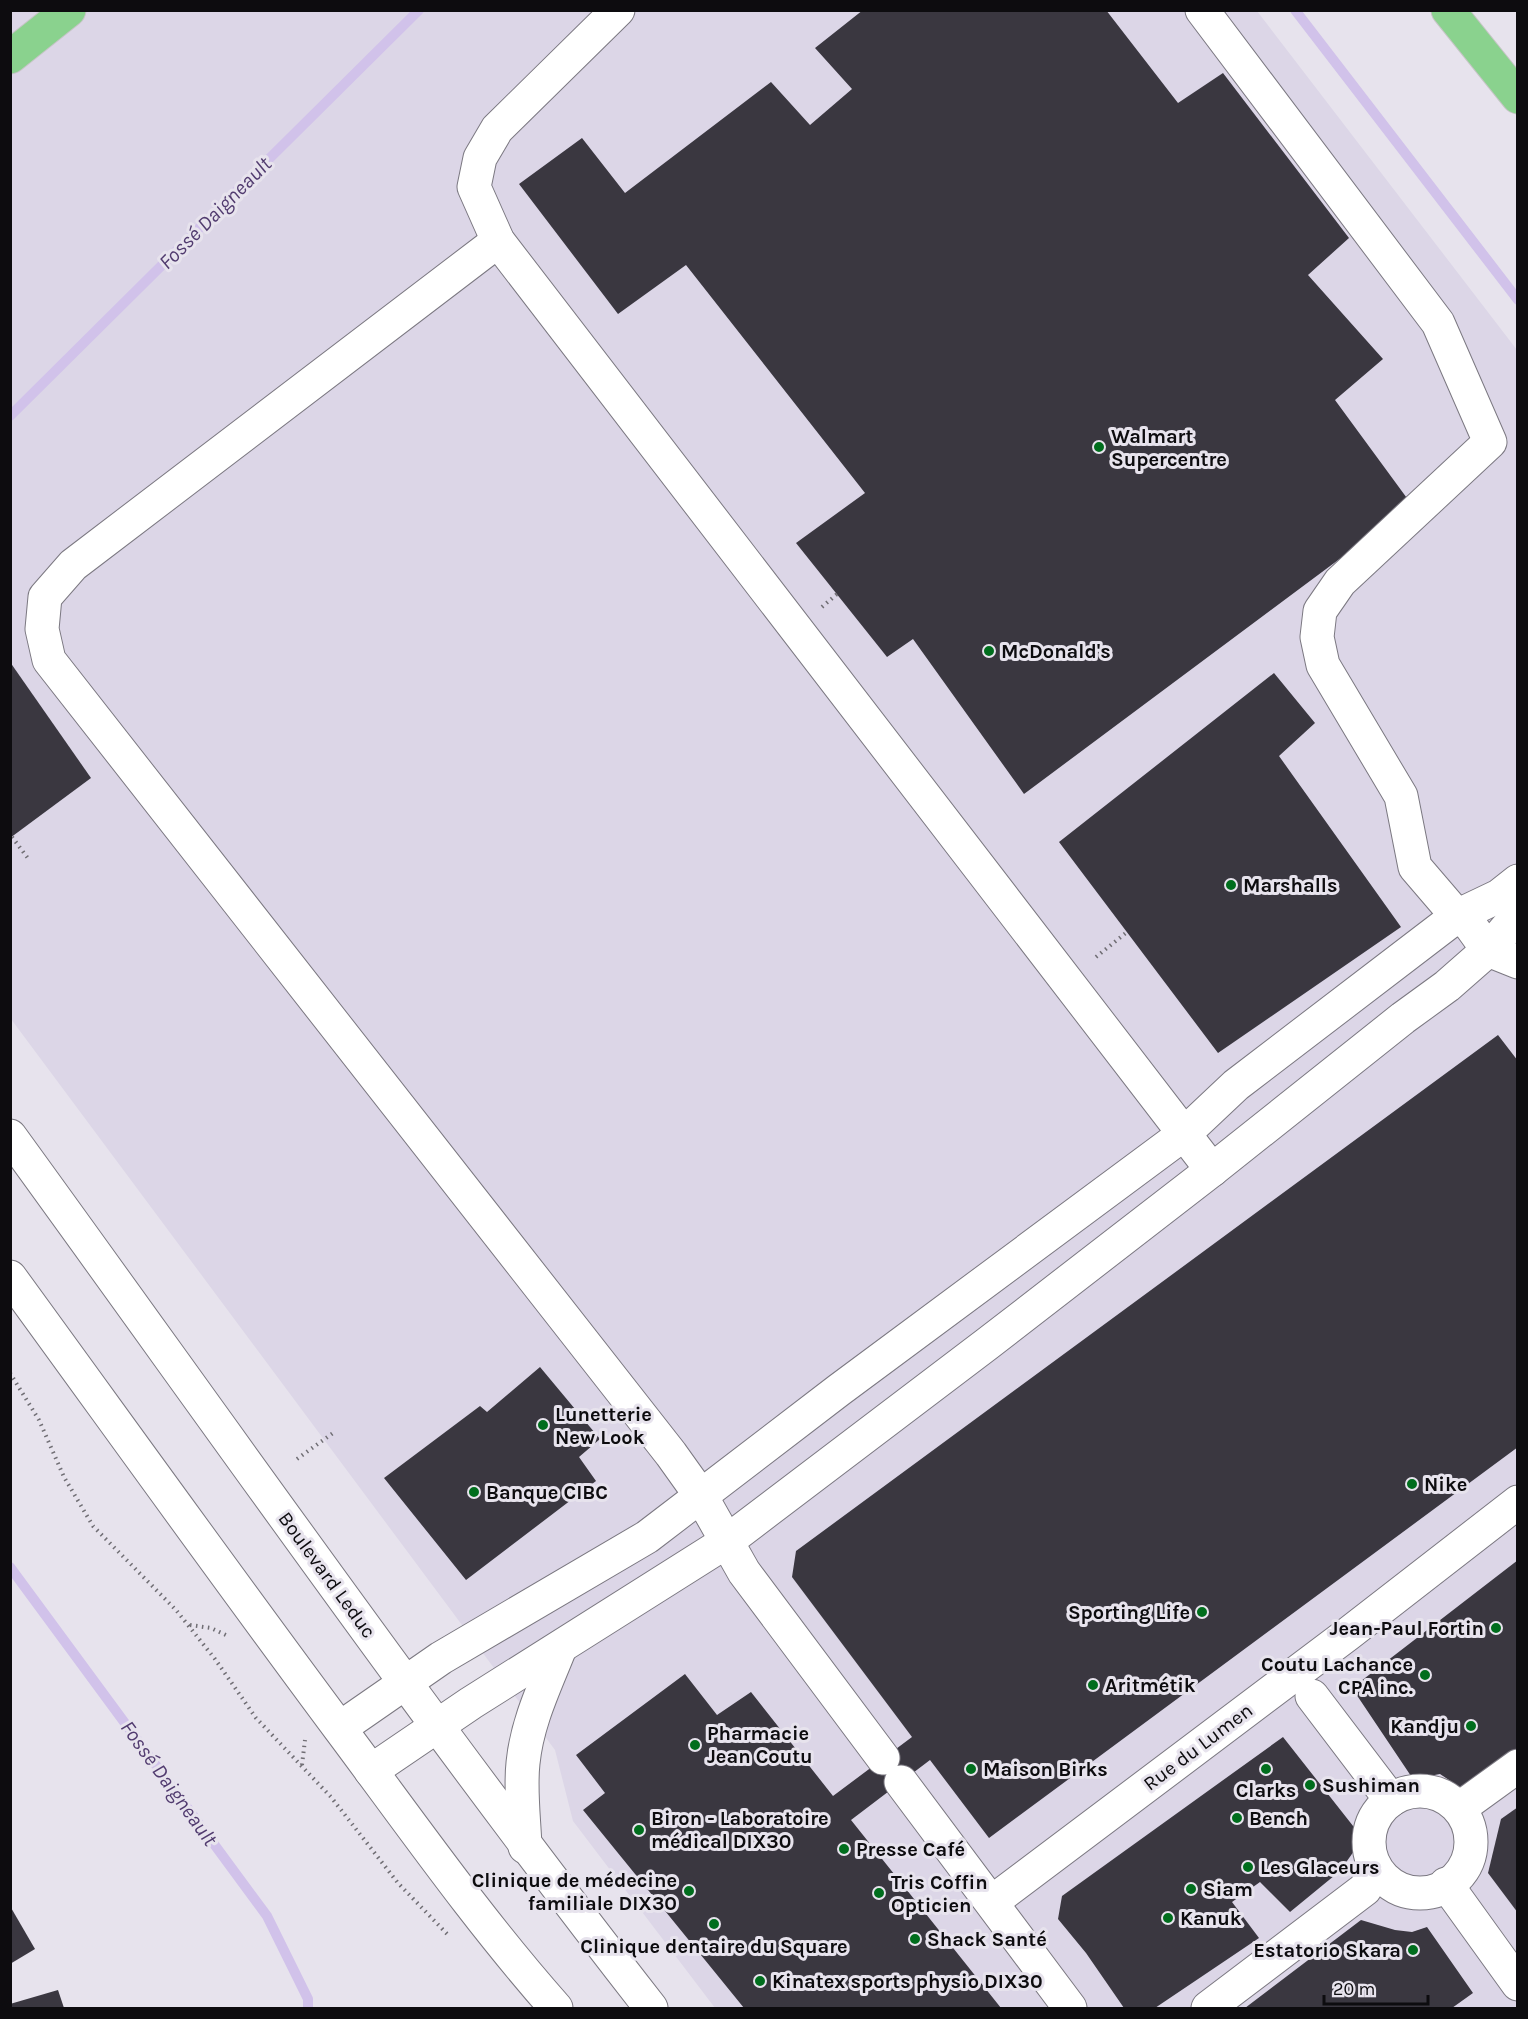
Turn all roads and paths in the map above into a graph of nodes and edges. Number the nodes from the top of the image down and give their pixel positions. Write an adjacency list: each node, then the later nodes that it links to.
1 (69, 10): 5 (highway)
2 (618, 10): 7 (street)
3 (1202, 10): 12 (street)
4 (1448, 10): 6 (highway)
5 (10, 57)
6 (1518, 97)
7 (498, 242): 17 (street); 24 (street)
8 (12, 837): 9 (path)
9 (30, 861)
10 (1518, 881): 12 (street)
11 (1518, 915): 14 (street)
12 (1456, 916): 14 (street); 17 (street)
13 (1127, 932): 15 (path)
14 (1488, 950): 16 (street); 19 (street)
15 (1096, 957)
16 (1518, 962)
17 (1184, 1134): 19 (street); 24 (street)
18 (10, 1136): 30 (street, Boulevard Leduc)
19 (1212, 1170): 26 (street)
20 (10, 1277): 33 (street)
21 (10, 1373): 27 (path)
22 (333, 1432): 23 (path)
23 (297, 1459)
24 (701, 1496): 26 (street); 30 (street)
25 (1518, 1502): 41 (street, Rue du Lumen)
26 (726, 1542): 29 (street); 41 (street)
27 (189, 1625): 28 (path); 42 (path)
28 (234, 1640)
29 (560, 1648): 32 (street); 38 (street)
30 (406, 1683): 32 (street, Boulevard Leduc); 33 (street)
31 (1312, 1696): 36 (street)
32 (437, 1726): 35 (street); 38 (street, Boulevard Leduc)
33 (340, 1728): 35 (street)
34 (1518, 1766): 37 (street)
35 (371, 1771): 44 (street)
36 (1390, 1800): 37 (street); 39 (street)
37 (1460, 1808): 40 (street)
38 (525, 1846): 45 (street, Boulevard Leduc)
39 (1376, 1869): 40 (street); 47 (street)
40 (1446, 1884): 43 (street)
41 (992, 1902): 46 (street)
42 (457, 1944)
43 (1518, 1984)
44 (556, 2008)
45 (651, 2008)
46 (1070, 2008)
47 (1208, 2008)

